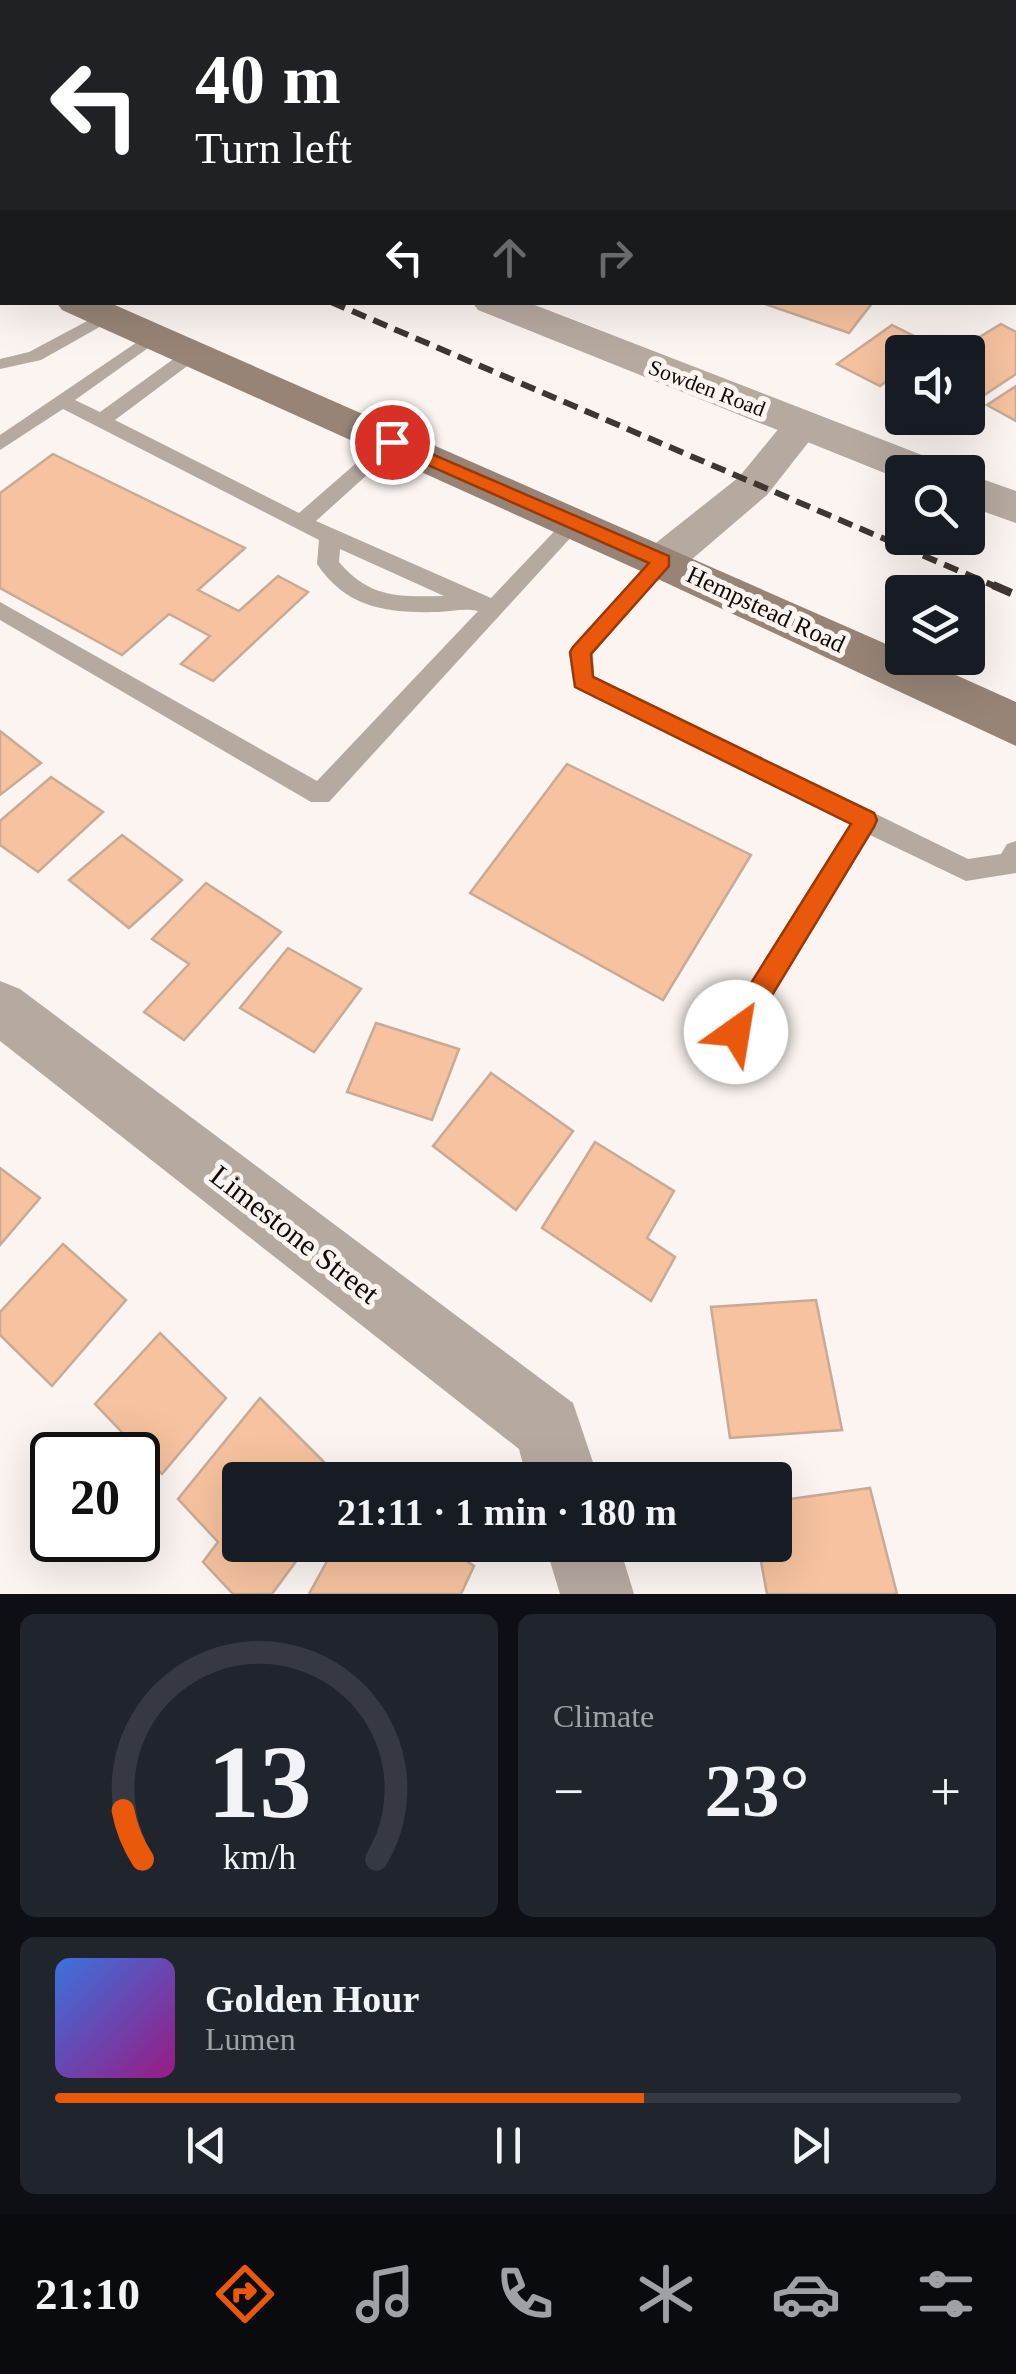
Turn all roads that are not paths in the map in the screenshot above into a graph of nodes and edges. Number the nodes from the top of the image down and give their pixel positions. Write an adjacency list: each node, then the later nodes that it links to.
1 (499, 305): 8 (street, Sowden Road)
2 (90, 309): 3 (main road, Hempstead Road); 5 (lane)
3 (152, 337): 4 (main road, Hempstead Road); 6 (lane)
4 (192, 354): 7 (lane); 9 (main road, Hempstead Road)
5 (0, 364)
6 (61, 400): 7 (lane); 10 (lane)
7 (102, 420): 14 (lane)
8 (803, 425): 11 (street, Sowden Road); 17 (street)
9 (392, 442): 14 (lane); 15 (main road, Hempstead Road)
10 (0, 444)
11 (885, 457)
12 (985, 496): 13 (street)
13 (1016, 508)
14 (302, 523): 16 (lane)
15 (574, 523): 17 (main road, Hempstead Road); 18 (lane)
16 (330, 536): 18 (lane); 18 (lane)
17 (662, 561): 20 (main road, Hempstead Road); 21 (lane)
18 (484, 605): 19 (lane)
19 (0, 610)
20 (1016, 725)
21 (866, 820): 22 (lane); 24 (lane)
22 (1016, 852)
23 (0, 1007): 25 (street, Limestone Street)
24 (736, 1032)
25 (558, 1462)
26 (587, 1562): 27 (street)
27 (597, 1594)

